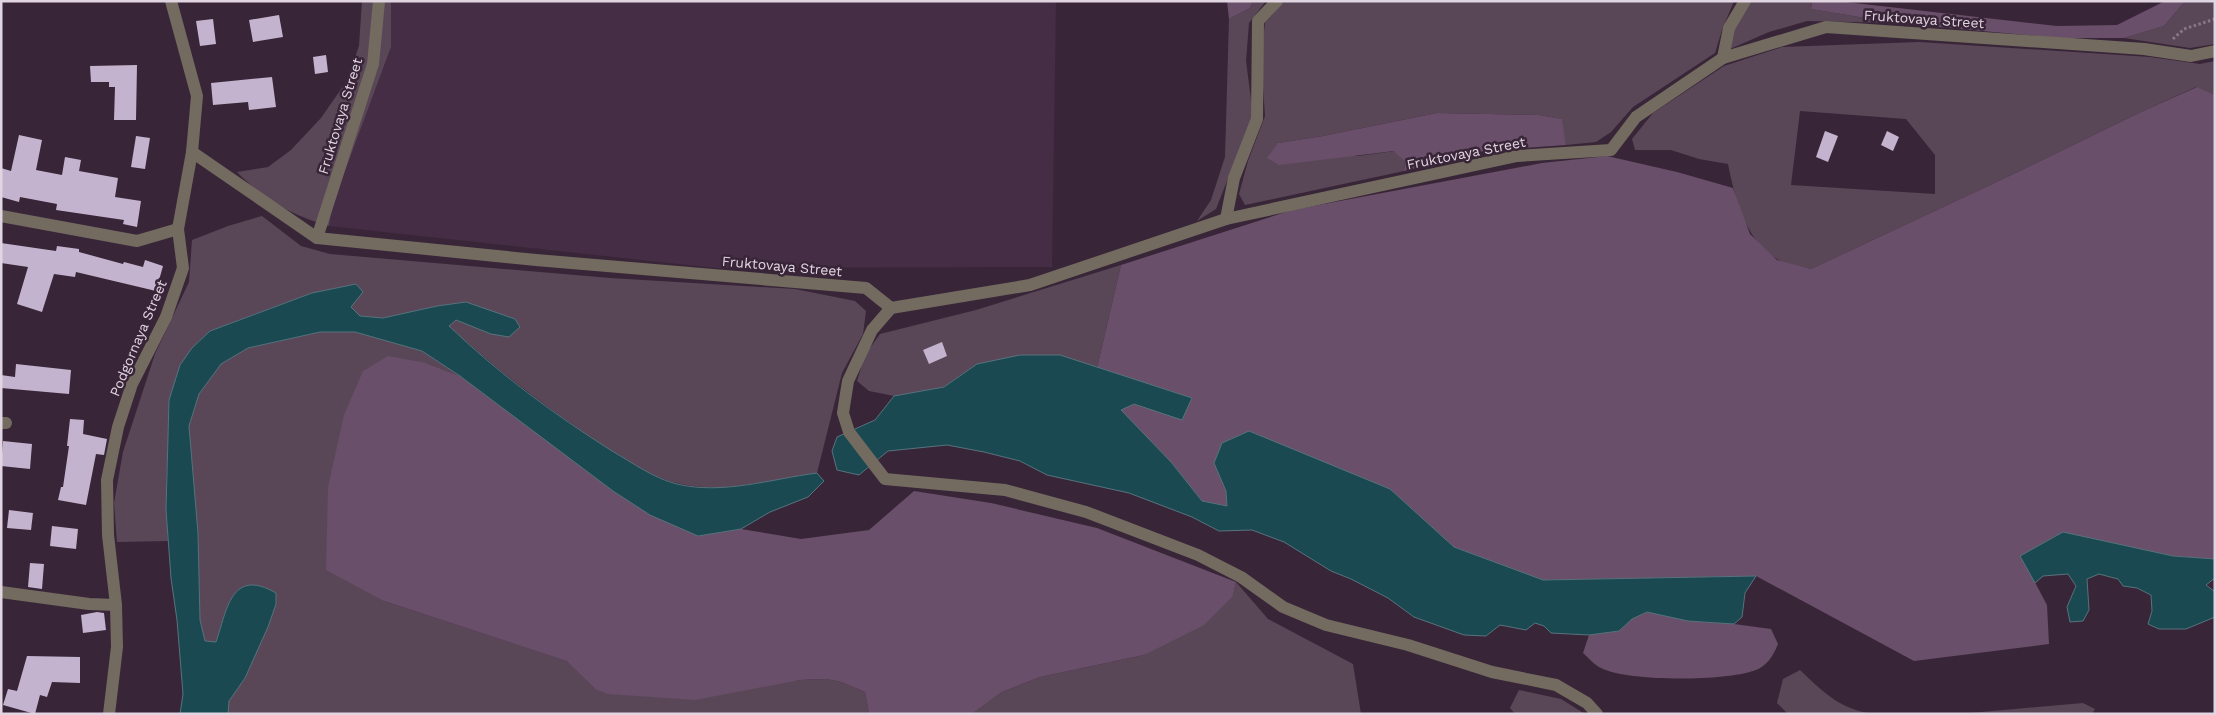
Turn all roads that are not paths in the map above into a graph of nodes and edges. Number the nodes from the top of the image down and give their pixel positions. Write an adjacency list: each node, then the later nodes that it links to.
1 (171, 1): 7 (street, Podgornaya Street)
2 (379, 1): 11 (street, Fruktovaya Street)
3 (1277, 1): 9 (street)
4 (1745, 1): 6 (street)
5 (2215, 51): 6 (street, Fruktovaya Street)
6 (1723, 58): 9 (street, Fruktovaya Street)
7 (192, 152): 10 (street, Podgornaya Street); 11 (street, Fruktovaya Street)
8 (1, 216): 10 (street)
9 (1226, 219): 12 (street, Fruktovaya Street)
10 (178, 228): 14 (street, Podgornaya Street)
11 (317, 238): 12 (street, Fruktovaya Street)
12 (891, 308): 16 (street)
13 (1, 592): 14 (street)
14 (116, 605): 15 (street, Podgornaya Street)
15 (109, 714)
16 (1597, 714)

